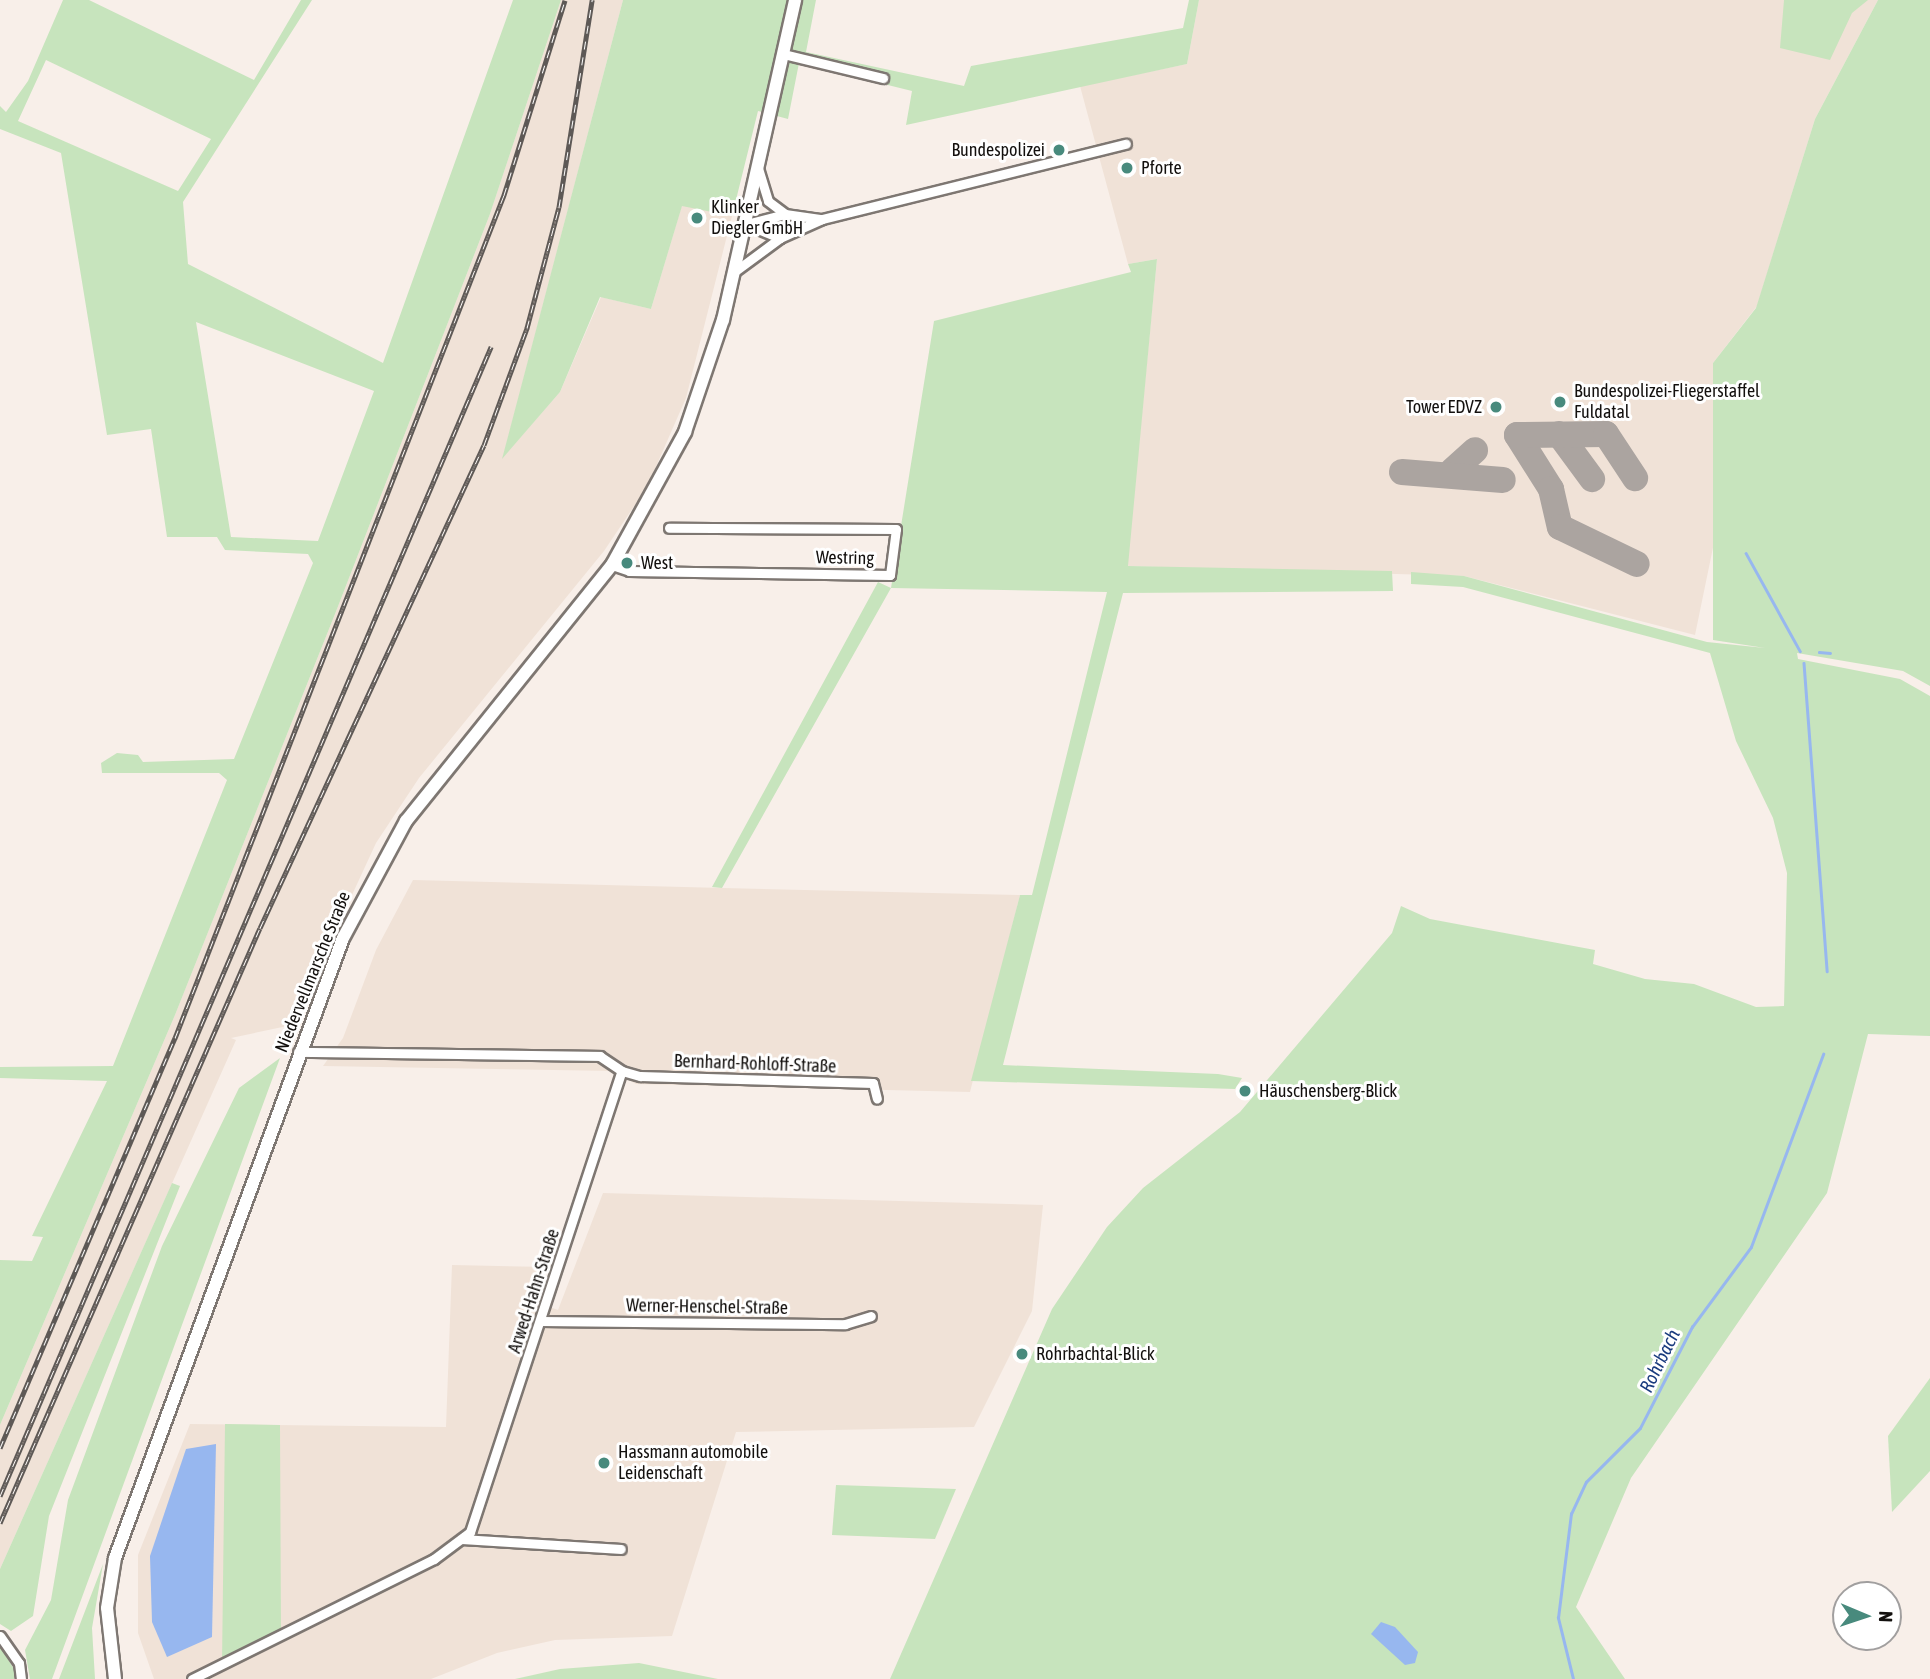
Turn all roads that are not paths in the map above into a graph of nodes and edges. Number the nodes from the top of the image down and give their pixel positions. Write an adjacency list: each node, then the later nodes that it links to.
1 (794, 0): 2 (main road, Niedervellmarsche Straße)
2 (783, 54): 3 (street); 5 (main road, Niedervellmarsche Straße)
3 (883, 78)
4 (1126, 144): 7 (street)
5 (758, 166): 6 (street, Niedervellmarsche Straße); 8 (main road, Niedervellmarsche Straße)
6 (785, 214): 7 (street); 8 (street)
7 (822, 219): 9 (street)
8 (746, 224): 9 (street); 10 (main road, Niedervellmarsche Straße)
9 (780, 238): 10 (street)
10 (734, 272): 12 (main road, Niedervellmarsche Straße)
11 (669, 528): 12 (street, Westring)
12 (612, 565): 13 (main road, Niedervellmarsche Straße)
13 (298, 1052): 14 (street); 22 (main road, Niedervellmarsche Straße)
14 (622, 1071): 15 (street, Bernhard-Rohloff-Straße); 17 (street, Arwed-Hahn-Straße)
15 (877, 1099)
16 (871, 1316): 17 (street, Werner-Henschel-Straße)
17 (541, 1321): 18 (street, Arwed-Hahn-Straße)
18 (462, 1539): 19 (street); 23 (street)
19 (621, 1549)
20 (0, 1636): 21 (street)
21 (21, 1679)
22 (116, 1679)
23 (192, 1679)

